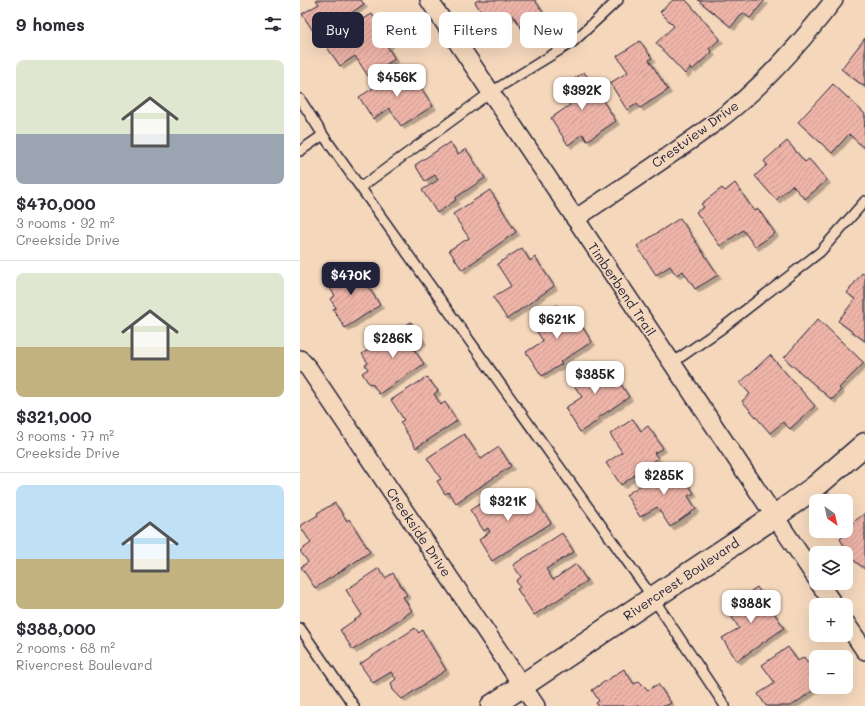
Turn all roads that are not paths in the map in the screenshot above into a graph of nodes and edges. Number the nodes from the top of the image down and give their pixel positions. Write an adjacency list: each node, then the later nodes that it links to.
1 (429, 0): 4 (street, Timberbend Trail)
2 (618, 0): 4 (lane)
3 (834, 0): 10 (street, Crestview Drive)
4 (490, 92): 8 (lane); 10 (street, Timberbend Trail)
5 (300, 99): 6 (lane)
6 (323, 135): 7 (lane); 8 (lane)
7 (300, 150)
8 (361, 187): 16 (lane)
9 (865, 201): 12 (lane)
10 (575, 219): 12 (street, Timberbend Trail)
11 (300, 359): 20 (street, Creekside Drive)
12 (672, 363): 14 (street, Timberbend Trail)
13 (865, 444): 14 (street, Rivercrest Boulevard)
14 (775, 516): 15 (street, Timberbend Trail); 16 (street, Rivercrest Boulevard)
15 (809, 567)
16 (653, 598): 20 (street, Rivercrest Boulevard); 24 (lane)
17 (300, 628): 21 (lane)
18 (853, 632): 19 (street)
19 (864, 647)
20 (522, 685): 22 (street, Rivercrest Boulevard); 23 (street, Creekside Drive)
21 (354, 706)
22 (492, 706)
23 (536, 706)
24 (725, 706)

